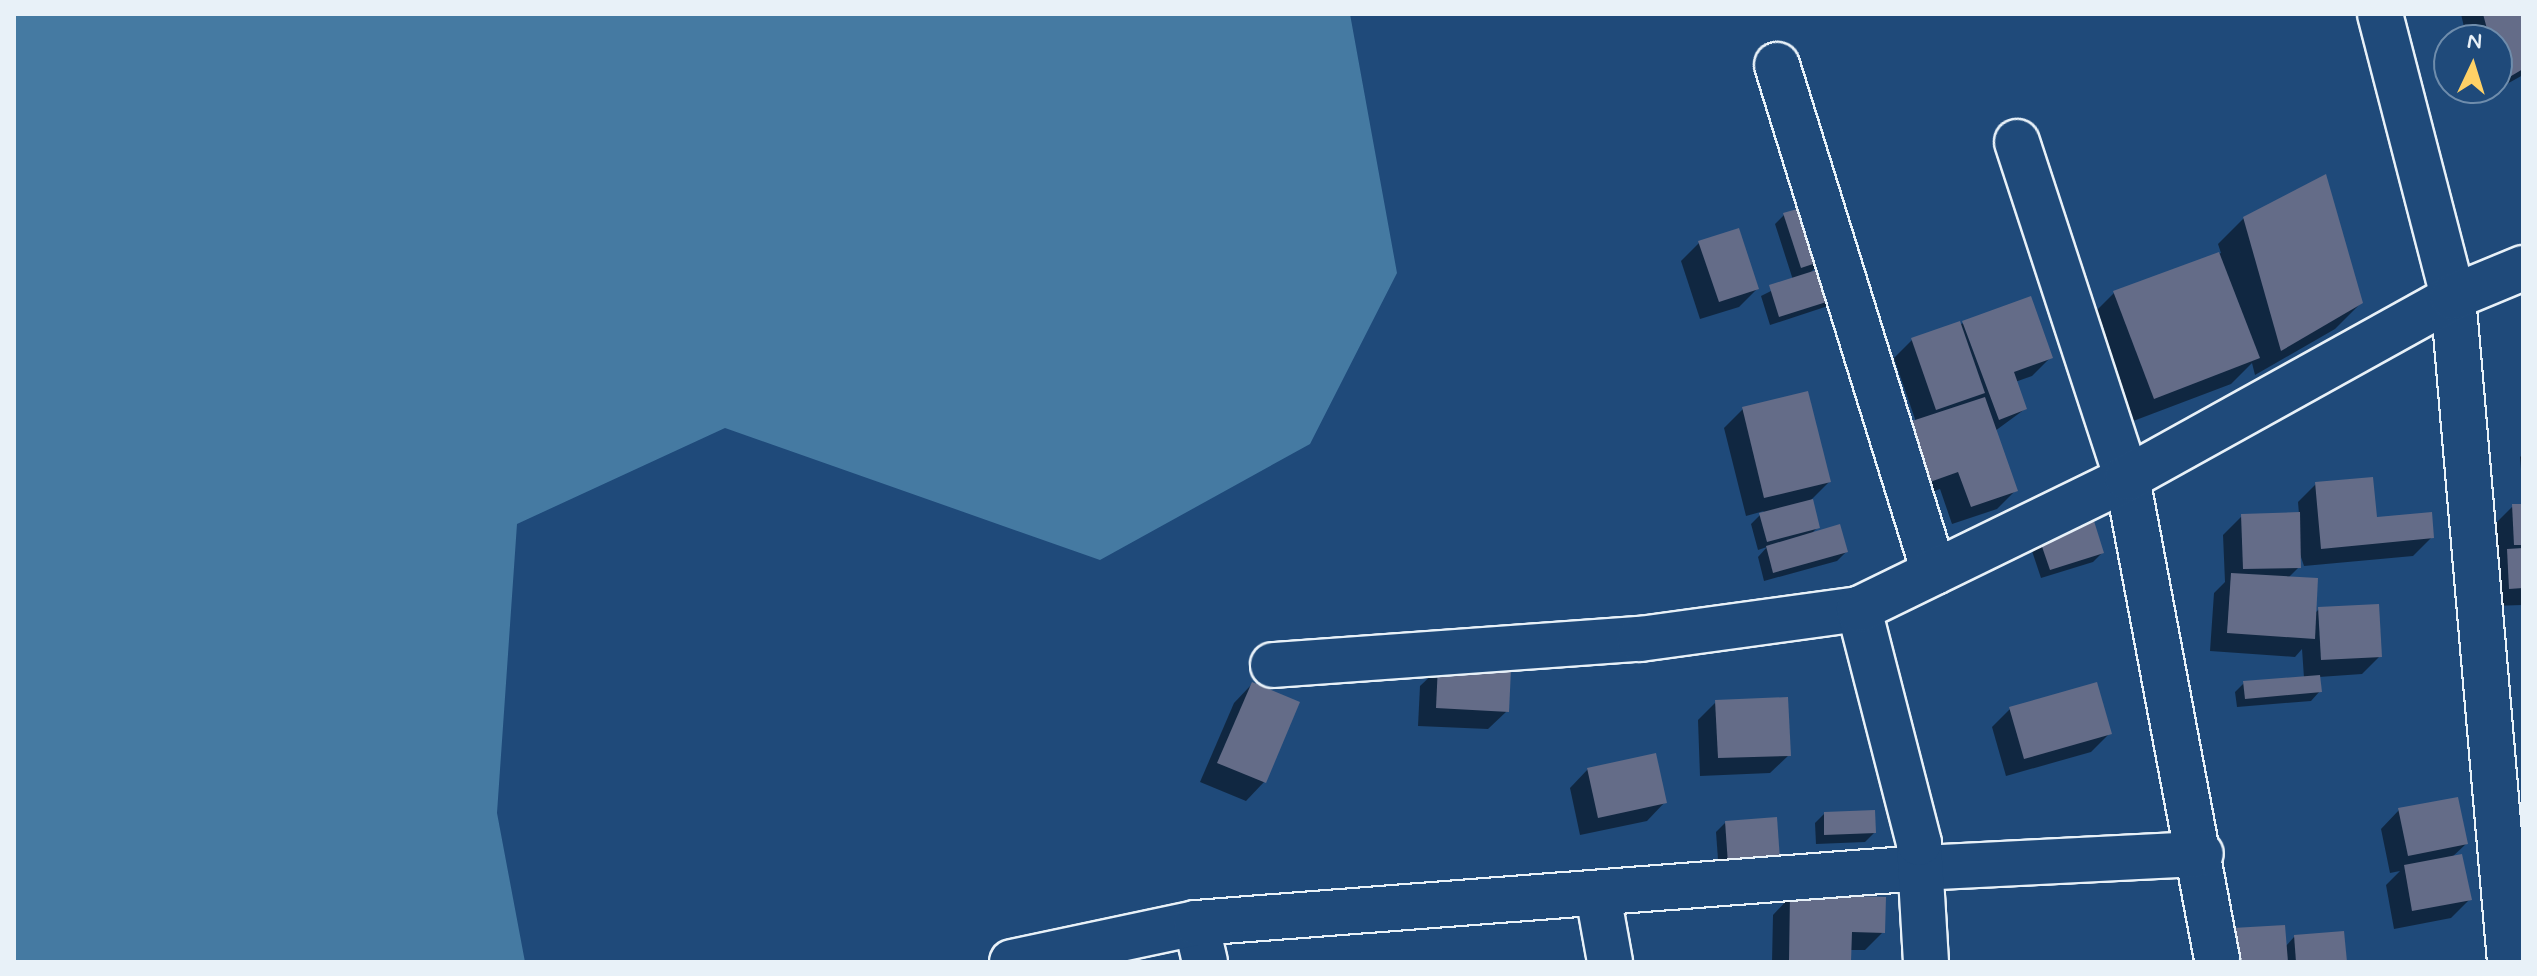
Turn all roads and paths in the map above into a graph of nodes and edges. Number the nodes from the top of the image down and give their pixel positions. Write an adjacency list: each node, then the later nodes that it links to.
1 (2380, 14): 5 (street)
2 (1777, 65): 7 (street)
3 (2017, 142): 6 (street)
4 (2523, 268): 5 (street)
5 (2453, 297): 6 (street); 18 (street)
6 (2127, 478): 7 (street); 10 (street)
7 (1934, 572): 8 (street)
8 (1859, 609): 9 (street); 11 (street)
9 (1273, 665)
10 (2201, 854): 11 (street); 17 (street)
11 (1920, 868): 12 (street); 16 (street)
12 (1598, 895): 13 (street); 15 (street)
13 (1200, 942): 14 (street)
14 (1012, 962)
15 (1610, 962)
16 (1926, 962)
17 (2218, 962)
18 (2510, 962)

